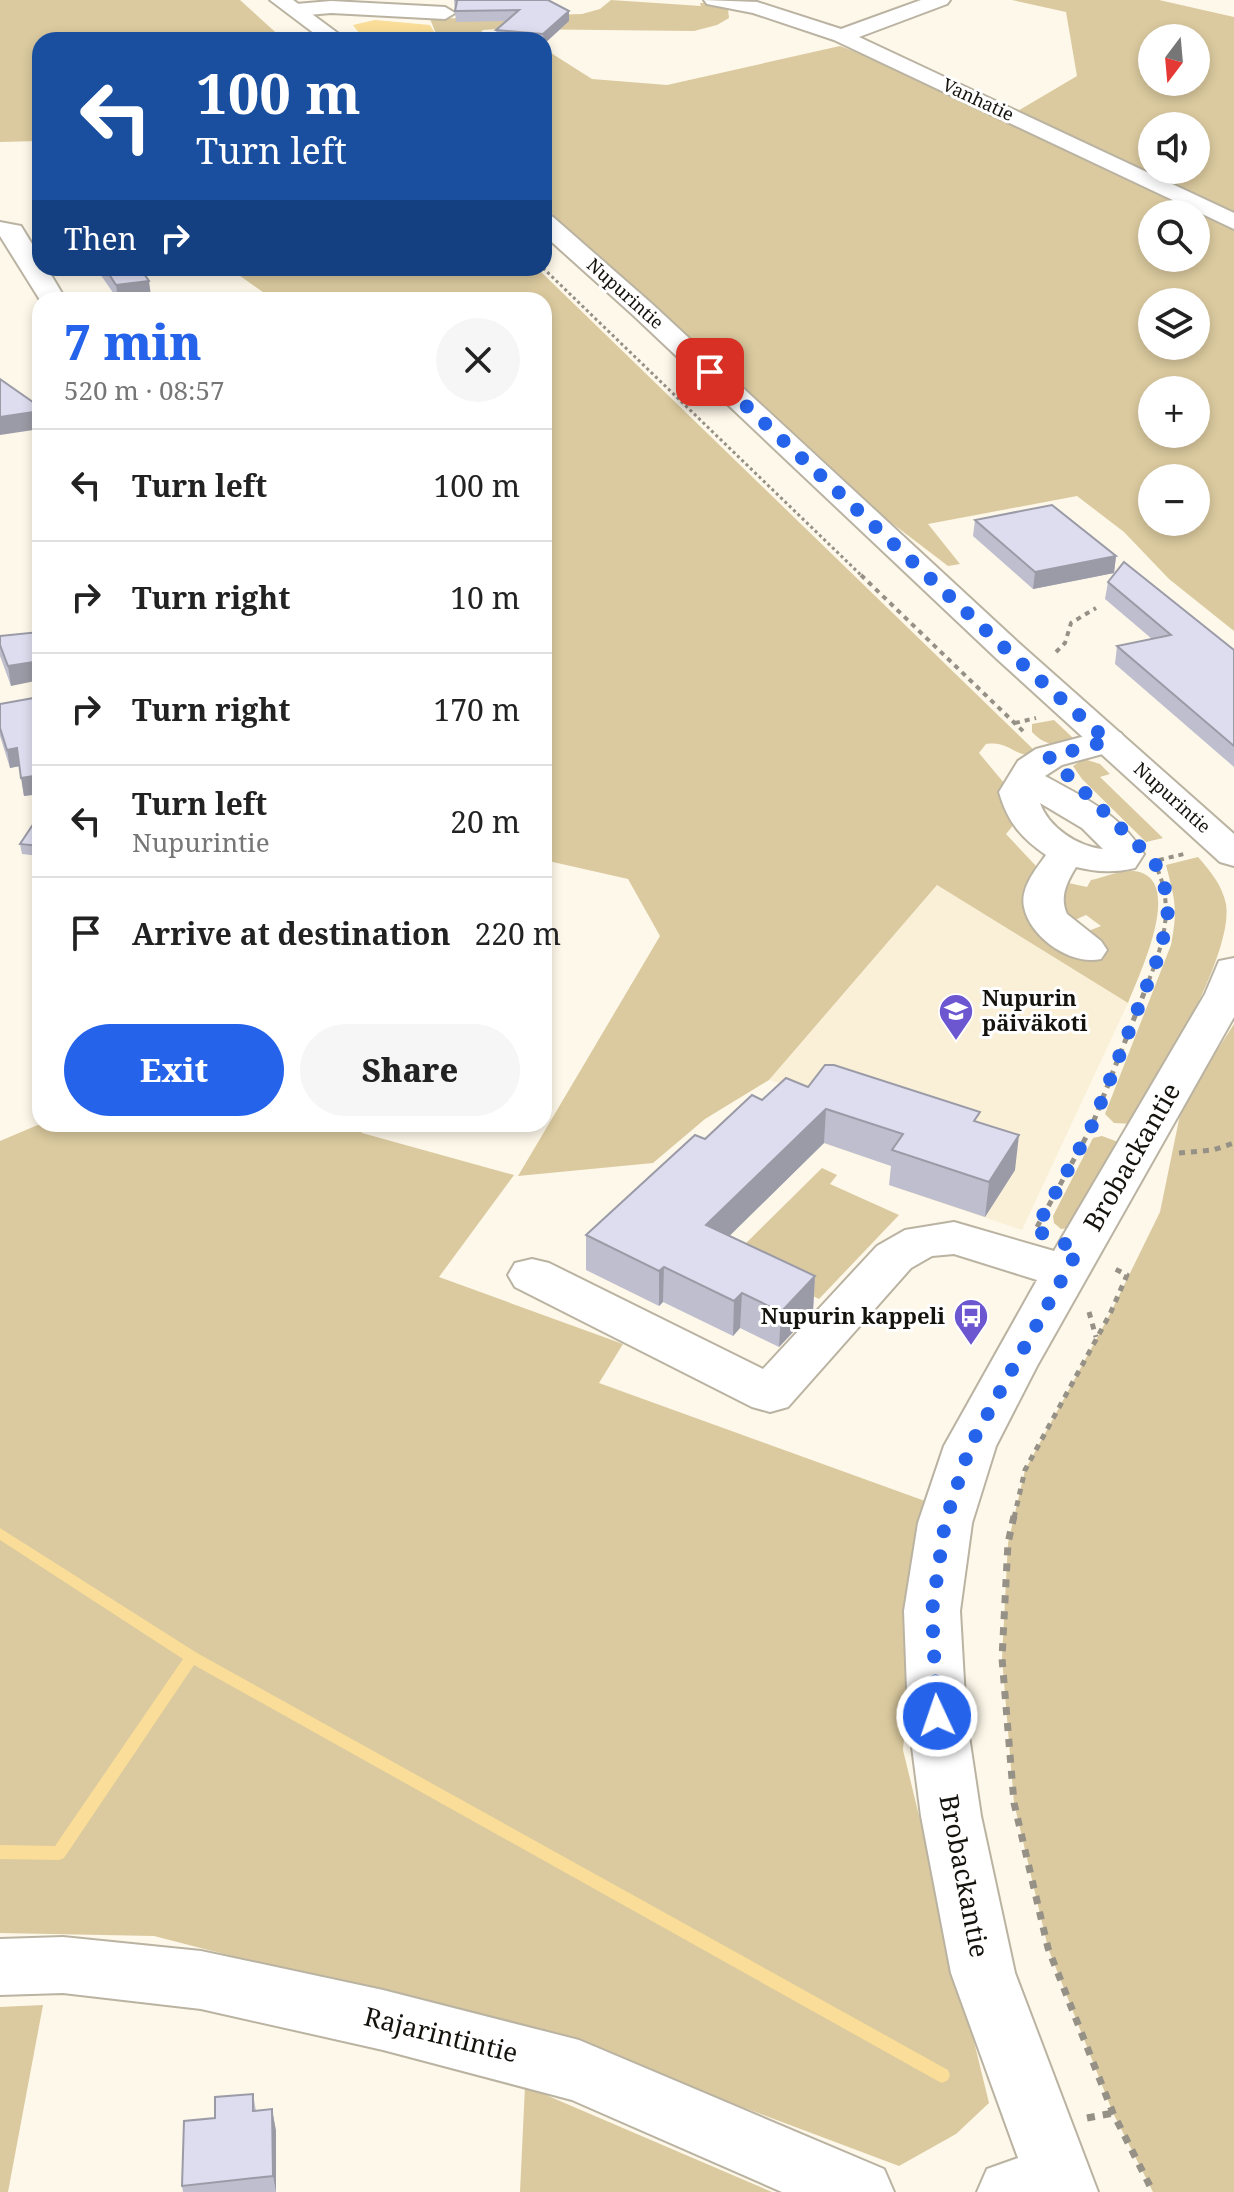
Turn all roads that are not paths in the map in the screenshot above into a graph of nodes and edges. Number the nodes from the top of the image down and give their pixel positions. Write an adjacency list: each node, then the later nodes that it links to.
1 (714, 0): 6 (street, Vanhatie)
2 (940, 0): 6 (street)
3 (288, 5): 4 (street); 5 (street)
4 (445, 13)
5 (326, 32)
6 (841, 36): 8 (street, Vanhatie)
7 (32, 221): 10 (street)
8 (1234, 222)
9 (552, 229): 12 (street, Nupurintie)
10 (4, 232): 11 (street)
11 (32, 271)
12 (1108, 741): 13 (street); 15 (street, Nupurintie)
13 (1037, 768): 14 (street); 14 (street)
14 (1069, 850): 16 (street)
15 (1234, 854)
16 (1087, 950)
17 (1231, 984): 18 (street, Brobackantie)
18 (1072, 1261): 19 (street); 21 (street, Brobackantie)
19 (532, 1275)
20 (0, 1967): 22 (street, Rajarintintie)
21 (1045, 2190)
22 (860, 2192)

